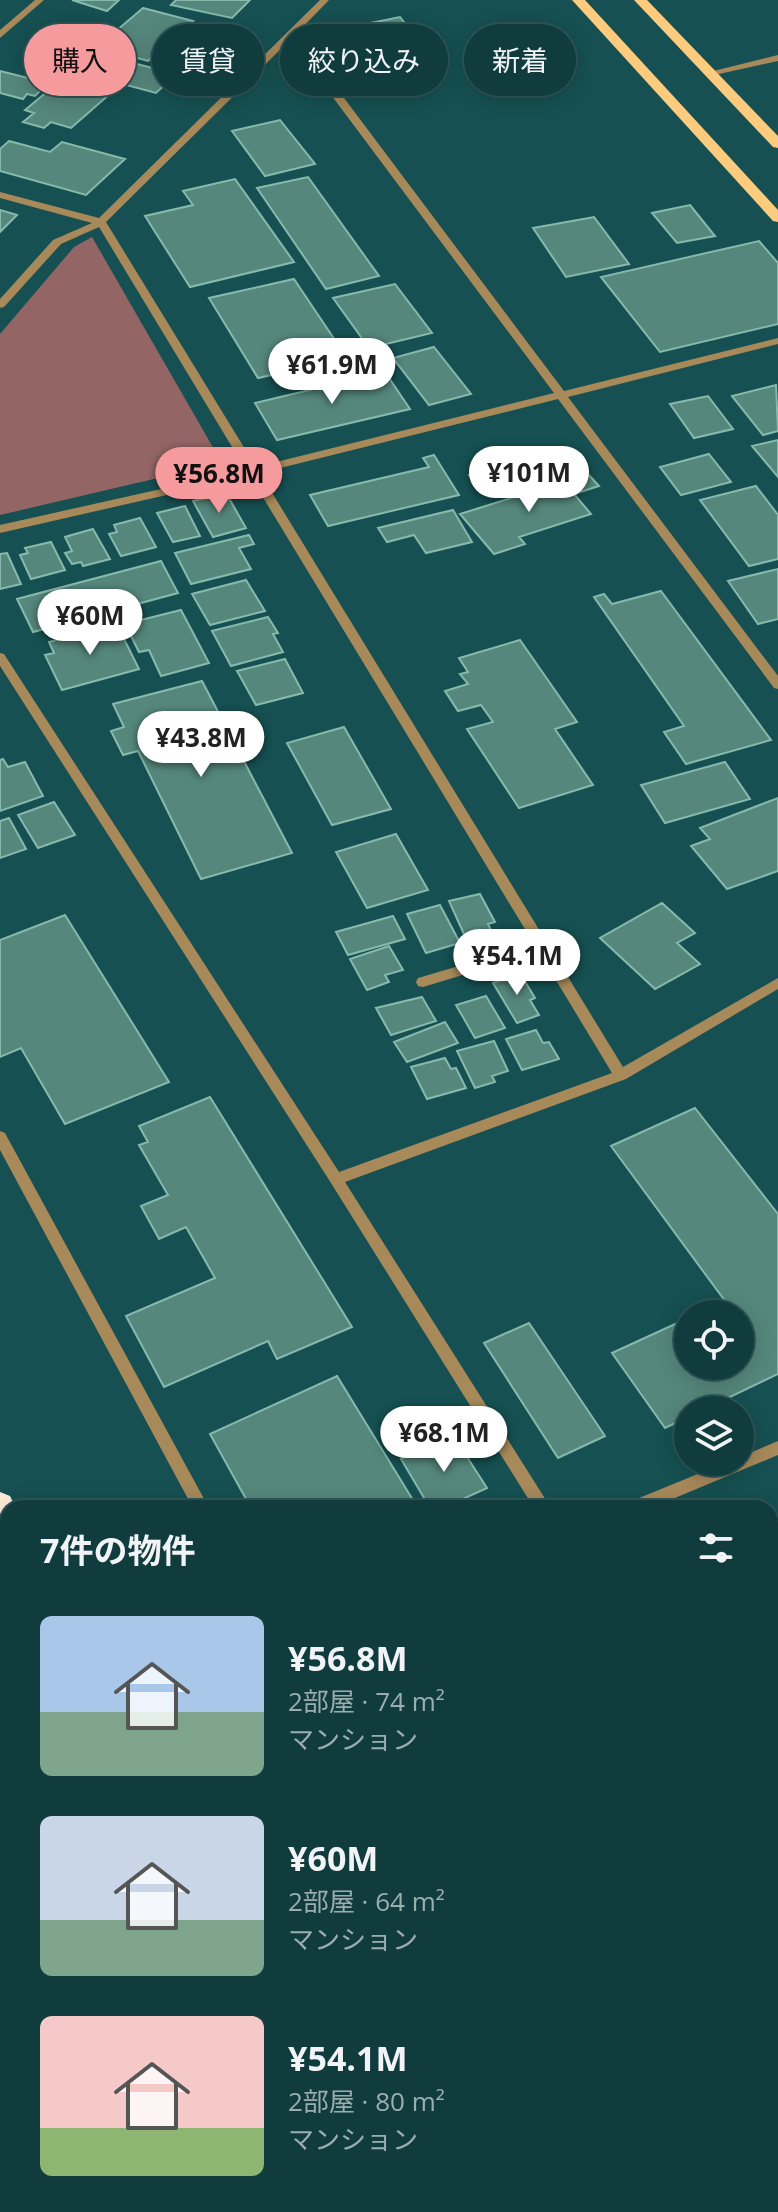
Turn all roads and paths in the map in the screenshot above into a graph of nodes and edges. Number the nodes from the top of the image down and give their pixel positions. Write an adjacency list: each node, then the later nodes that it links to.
1 (40, 0): 6 (street)
2 (325, 0): 5 (street)
3 (578, 0): 13 (main road)
4 (640, 0): 9 (main road)
5 (300, 24)
6 (0, 35)
7 (280, 43): 14 (street)
8 (778, 58): 9 (street)
9 (710, 73): 11 (main road)
10 (338, 96): 17 (street)
11 (778, 144)
12 (0, 195): 14 (street)
13 (778, 218)
14 (101, 222): 15 (street); 18 (street)
15 (0, 305)
16 (778, 341): 17 (street)
17 (564, 396): 18 (street); 21 (street)
18 (251, 472): 19 (street); 22 (street)
19 (0, 529)
20 (0, 657): 27 (street)
21 (778, 685)
22 (542, 946): 23 (street); 25 (street)
23 (423, 982)
24 (778, 983): 25 (street)
25 (621, 1075): 27 (street)
26 (0, 1137): 29 (street)
27 (336, 1179): 30 (street)
28 (778, 1448): 31 (street)
29 (197, 1500)
30 (538, 1500)
31 (652, 1500)

